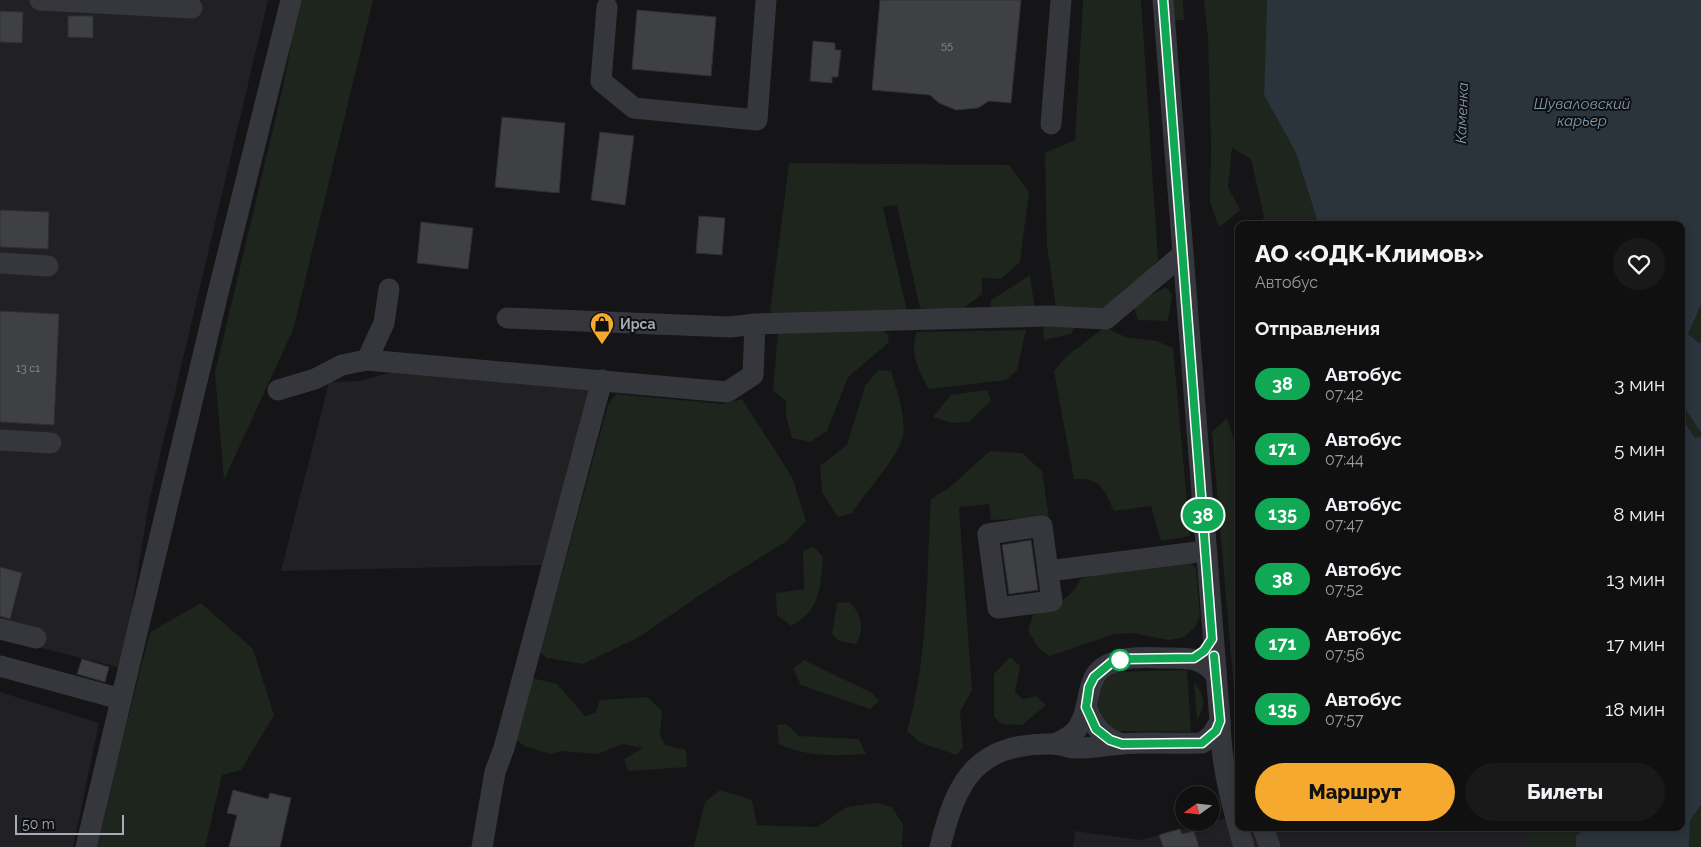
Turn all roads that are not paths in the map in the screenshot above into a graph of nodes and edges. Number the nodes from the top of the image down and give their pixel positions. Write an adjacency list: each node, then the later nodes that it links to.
1 (40, 0): 7 (street)
2 (291, 0): 28 (street)
3 (766, 0): 6 (street)
4 (1061, 0): 8 (street)
5 (1163, 0): 9 (street)
6 (607, 7)
7 (192, 8)
8 (1051, 124)
9 (1183, 254): 14 (street); 20 (street)
10 (0, 263): 11 (street)
11 (48, 266)
12 (389, 289): 15 (street)
13 (507, 318): 14 (street)
14 (755, 324): 16 (street)
15 (367, 360): 16 (street); 17 (street)
16 (602, 380): 38 (street)
17 (278, 390)
18 (0, 440): 19 (street)
19 (52, 443)
20 (1205, 552): 21 (street); 24 (street)
21 (1048, 571)
22 (0, 629): 23 (street)
23 (36, 638)
24 (1212, 639): 25 (street); 27 (street)
25 (1194, 658): 27 (street); 29 (street)
26 (0, 666): 28 (street)
27 (1215, 674): 30 (street)
28 (121, 699): 37 (street)
29 (1086, 707): 31 (street); 32 (street)
30 (1220, 721): 32 (street); 34 (street)
31 (1055, 744): 32 (street); 33 (street)
32 (1122, 744)
33 (960, 793): 39 (street); 40 (street)
34 (1235, 816)
35 (1239, 831): 41 (street)
36 (1264, 831): 42 (street)
37 (86, 847)
38 (482, 847)
39 (940, 847)
40 (950, 847)
41 (1244, 847)
42 (1270, 847)

